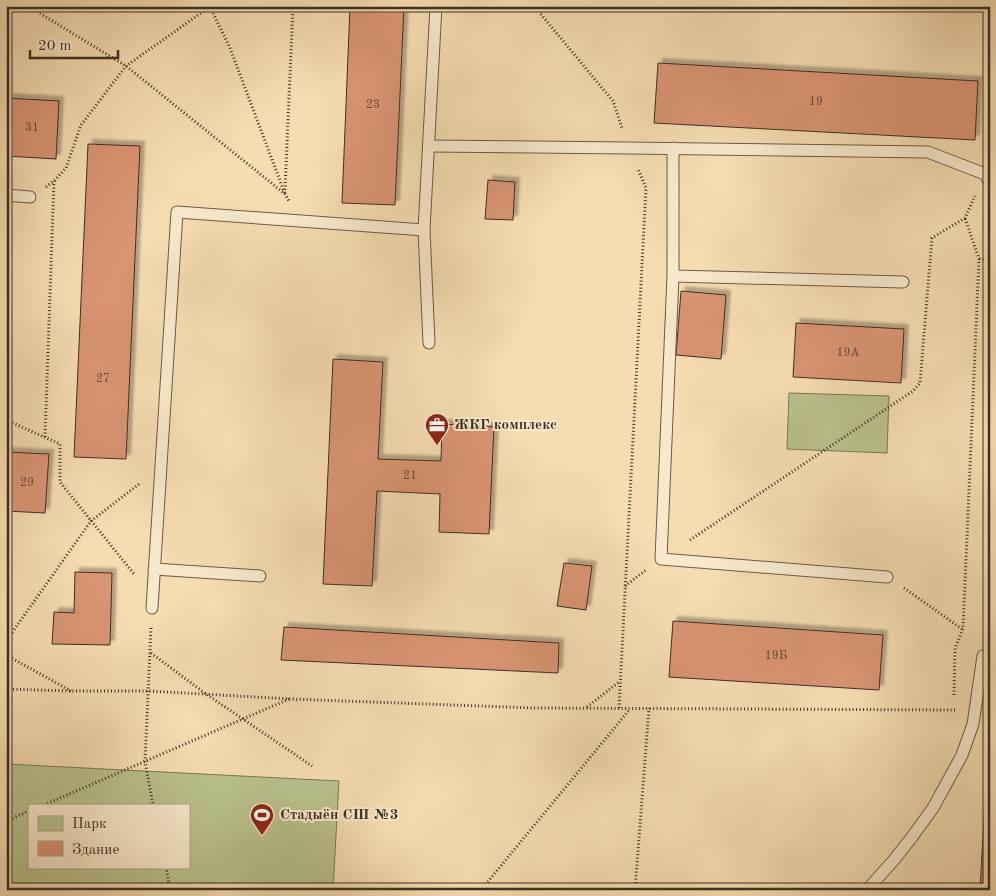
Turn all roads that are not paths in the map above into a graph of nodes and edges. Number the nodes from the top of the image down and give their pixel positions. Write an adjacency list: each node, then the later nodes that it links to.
1 (436, 6): 2 (lane)
2 (429, 146): 3 (lane); 7 (lane)
3 (673, 148): 4 (lane); 8 (lane)
4 (987, 178)
5 (6, 195): 6 (lane)
6 (30, 196)
7 (424, 230): 10 (lane); 11 (lane)
8 (672, 276): 9 (lane); 13 (lane)
9 (903, 282)
10 (429, 343)
11 (154, 569): 12 (lane); 14 (lane)
12 (260, 576)
13 (886, 577)
14 (152, 608)
15 (990, 656): 16 (lane)
16 (866, 890)

